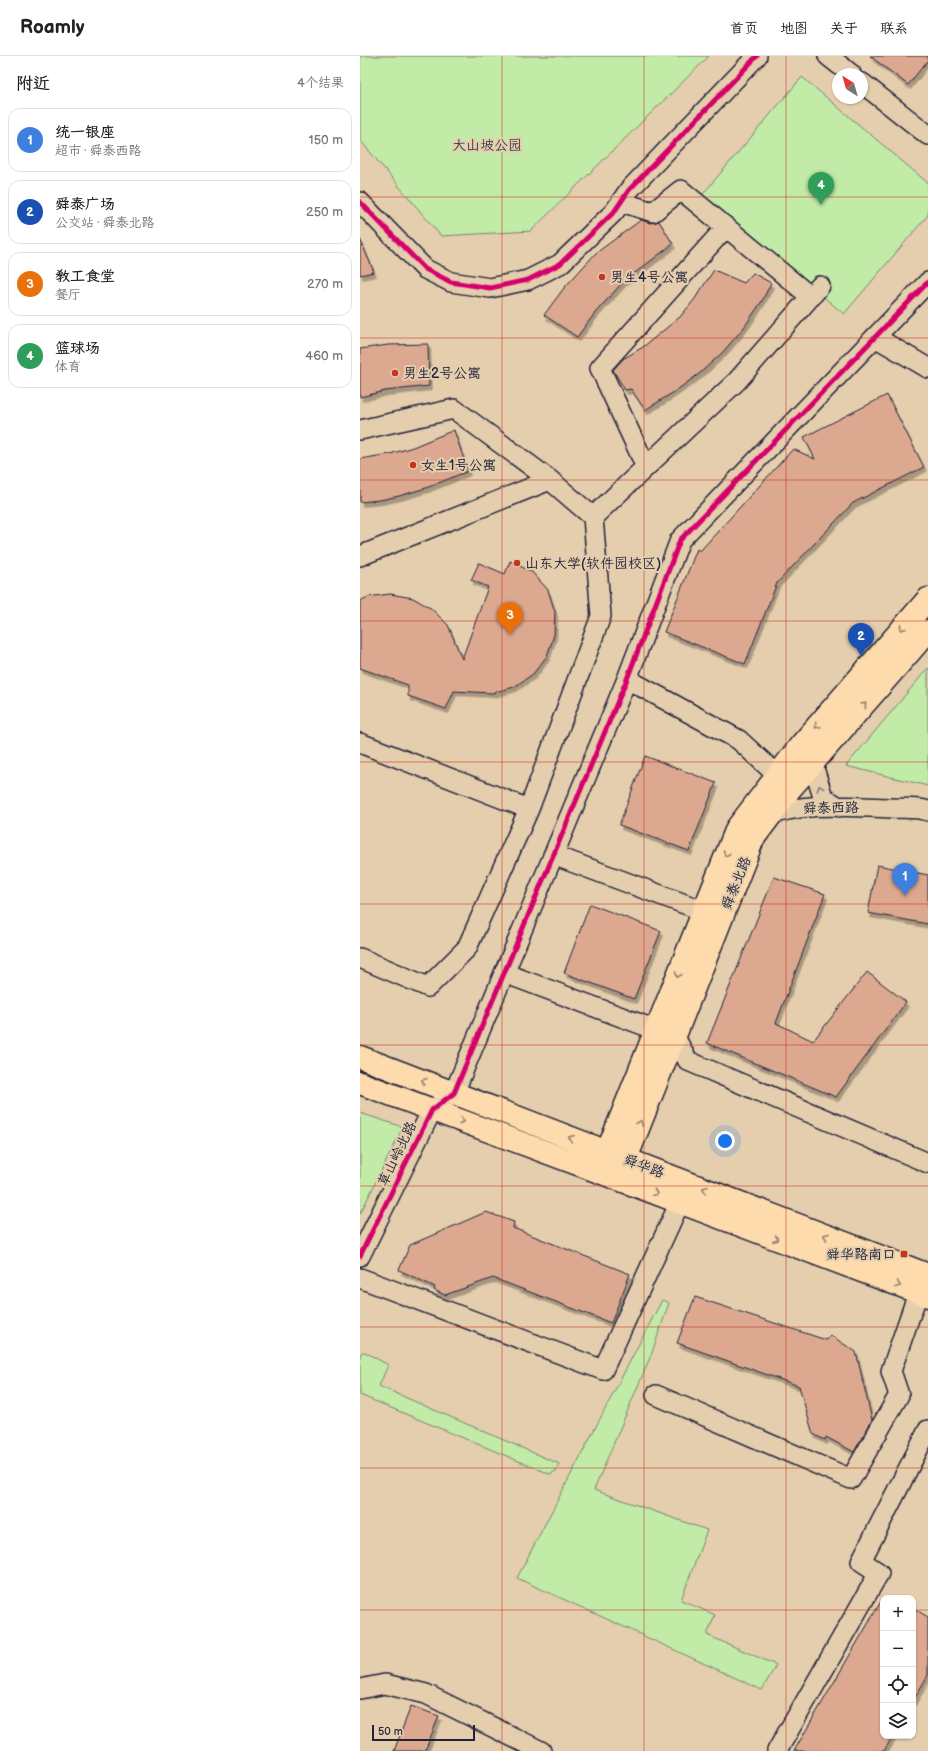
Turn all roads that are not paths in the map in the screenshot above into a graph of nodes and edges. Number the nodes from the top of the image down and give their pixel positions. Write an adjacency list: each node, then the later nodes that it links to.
1 (756, 56): 7 (street)
2 (828, 56): 3 (street)
3 (843, 68)
4 (868, 88): 5 (street)
5 (928, 135)
6 (360, 202): 7 (street)
7 (621, 202): 8 (street)
8 (726, 227): 13 (street); 13 (street)
9 (928, 282): 10 (street)
10 (875, 337): 11 (street); 19 (street)
11 (928, 368)
12 (360, 430): 14 (street)
13 (646, 467): 15 (street)
14 (550, 480): 15 (street); 16 (street)
15 (593, 517): 24 (street)
16 (360, 556)
17 (928, 598): 22 (main road, one-way to 22)
18 (928, 631): 21 (main road, 舜泰北路, one-way to 18)
19 (627, 679): 22 (street); 28 (street)
20 (360, 743): 24 (street)
21 (815, 761): 22 (main road, 舜泰北路); 23 (street, one-way to 21)
22 (784, 782): 26 (main road, 舜泰北路); 27 (main road)
23 (839, 807): 25 (street, 舜泰西路); 26 (street, 舜泰西路)
24 (529, 809): 30 (street)
25 (928, 811)
26 (772, 814): 27 (street, 舜泰西路); 29 (main road, 舜泰北路)
27 (737, 828): 29 (main road, one-way to 29)
28 (553, 855): 29 (street); 31 (street)
29 (713, 915): 32 (main road, 舜泰北路)
30 (360, 958)
31 (504, 974): 32 (street); 35 (street)
32 (665, 1033): 37 (street); 38 (main road, 舜泰北路)
33 (360, 1057): 35 (main road, 舜华路, one-way to 33)
34 (360, 1083): 36 (main road, 舜华路)
35 (454, 1093): 36 (street, 草山岭北路); 38 (main road, 舜华路, one-way to 35)
36 (432, 1110): 38 (main road, 舜华路, one-way to 38); 40 (street, 草山岭北路)
37 (928, 1163)
38 (613, 1165): 39 (main road, 舜华路, one-way to 39); 42 (main road, 舜华路, one-way to 38)
39 (680, 1202): 41 (street); 42 (main road, 舜华路, one-way to 42)
40 (360, 1256)
41 (360, 1278)
42 (925, 1288): 43 (street)
43 (656, 1395)
44 (928, 1430): 47 (street)
45 (360, 1689): 46 (street)
46 (541, 1751)
47 (777, 1751)

